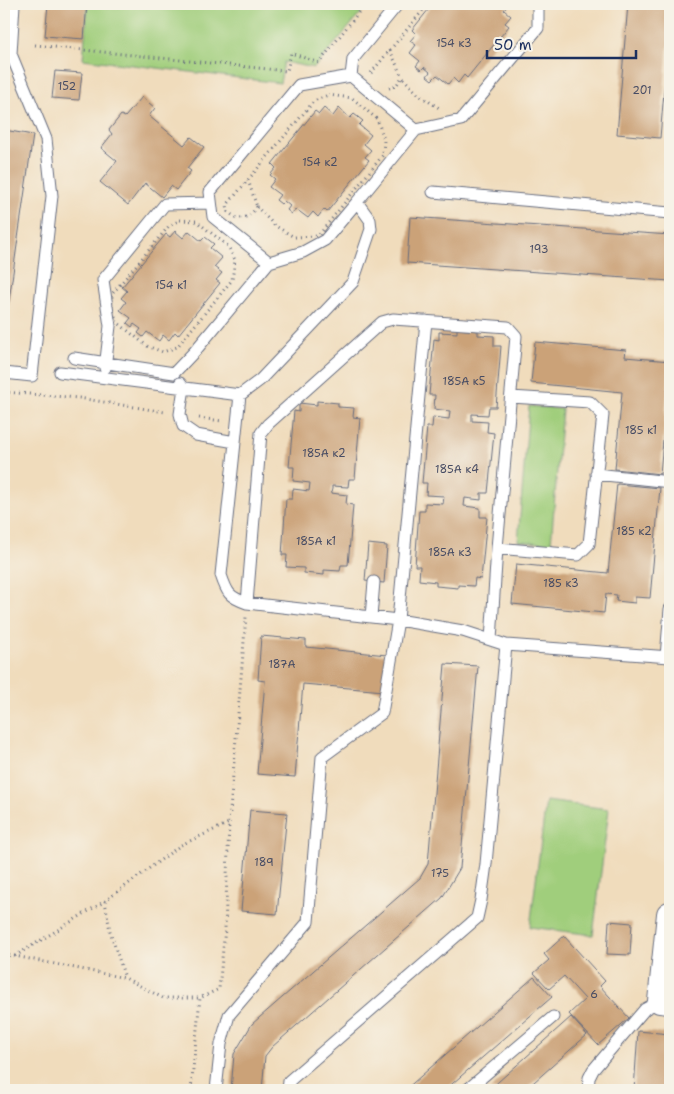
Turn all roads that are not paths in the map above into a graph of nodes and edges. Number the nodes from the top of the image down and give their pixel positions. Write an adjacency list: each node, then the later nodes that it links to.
1 (14, 4): 15 (lane)
2 (398, 4): 4 (lane)
3 (538, 4): 5 (lane)
4 (350, 76): 5 (lane); 8 (lane)
5 (416, 130): 7 (lane)
6 (433, 192): 9 (lane)
7 (357, 202): 10 (lane); 19 (lane)
8 (211, 203): 10 (lane); 13 (lane)
9 (670, 212)
10 (269, 262): 16 (lane)
11 (426, 321): 20 (lane); 26 (lane); 29 (lane)
12 (74, 358): 13 (lane)
13 (106, 363): 16 (lane); 17 (lane)
14 (60, 372): 17 (lane)
15 (4, 373)
16 (174, 373): 18 (lane)
17 (104, 378): 18 (lane)
18 (184, 388): 19 (lane); 21 (lane)
19 (240, 395): 21 (lane)
20 (511, 397): 22 (lane); 24 (lane)
21 (235, 442): 26 (lane)
22 (596, 474): 23 (lane); 24 (lane)
23 (670, 482)
24 (497, 548): 30 (lane)
25 (374, 582): 28 (lane)
26 (247, 603): 28 (lane)
27 (670, 609): 32 (lane)
28 (371, 617): 29 (lane)
29 (398, 620): 30 (lane); 36 (lane)
30 (491, 640): 31 (lane)
31 (506, 645): 32 (lane); 37 (lane)
32 (668, 657)
33 (669, 914): 34 (street)
34 (665, 1002): 39 (lane)
35 (553, 1017): 38 (lane)
36 (216, 1090)
37 (288, 1090)
38 (467, 1090)
39 (588, 1090)

